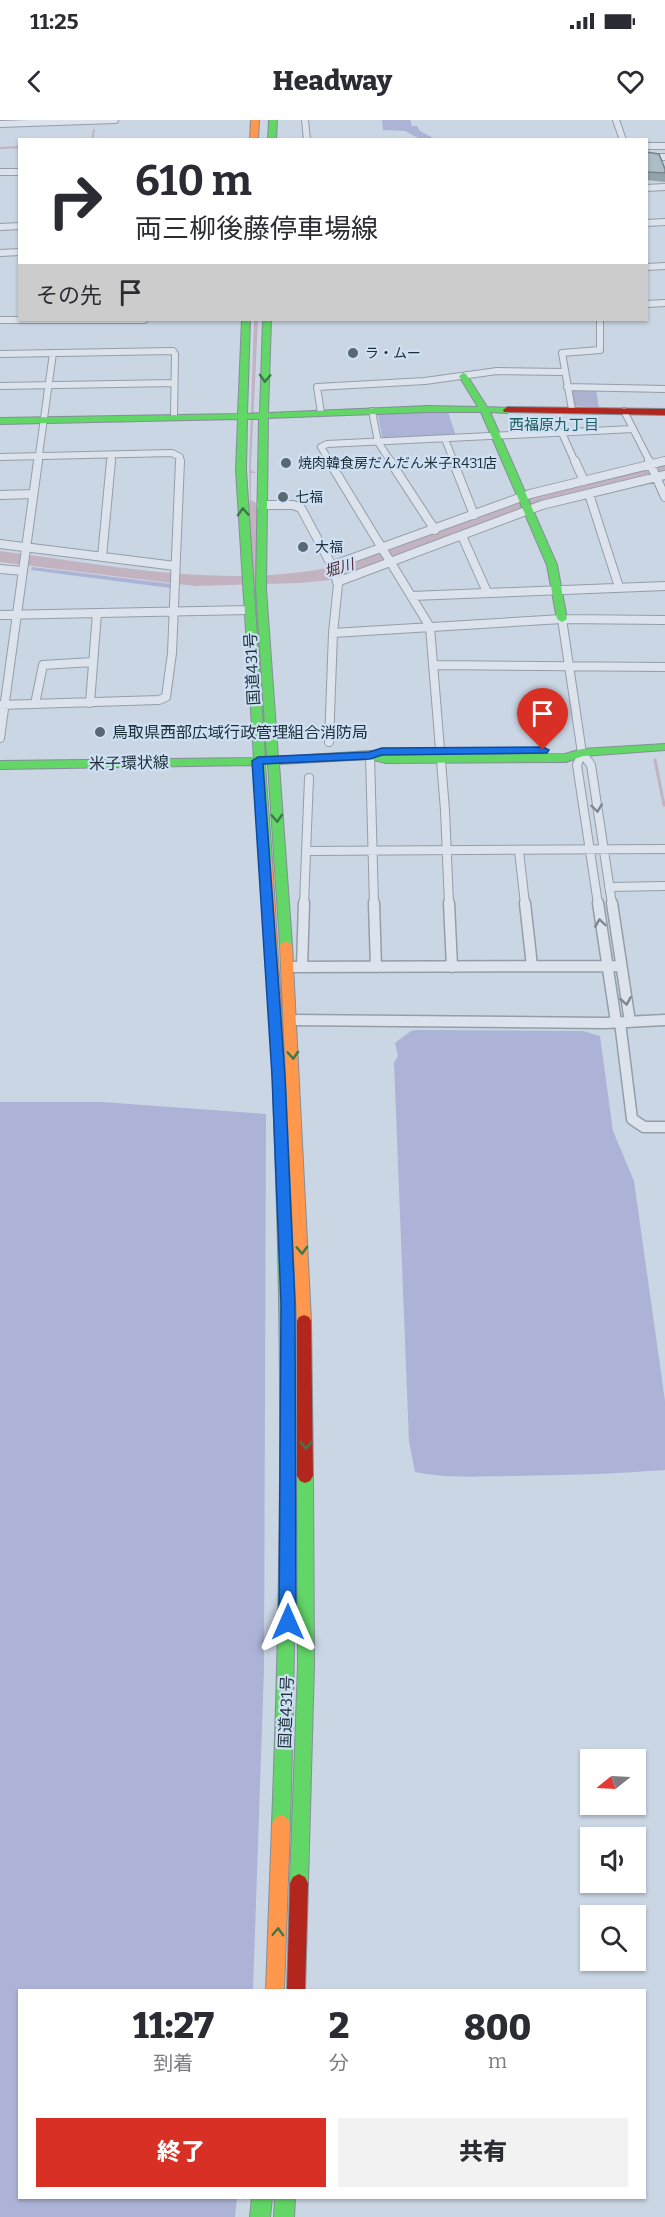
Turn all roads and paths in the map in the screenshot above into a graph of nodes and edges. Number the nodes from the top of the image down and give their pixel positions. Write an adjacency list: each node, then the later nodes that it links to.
1 (116, 120): 6 (street)
2 (255, 120): 7 (main road)
3 (273, 120): 8 (main road)
4 (305, 120): 9 (street)
5 (616, 120): 10 (street)
6 (0, 124)
7 (254, 138)
8 (272, 138)
9 (307, 138)
10 (622, 138)
11 (648, 146): 12 (street)
12 (664, 148)
13 (648, 157): 14 (street)
14 (665, 157)
15 (0, 172): 16 (street)
16 (18, 172)
17 (665, 187): 18 (street)
18 (648, 188)
19 (665, 222): 20 (street)
20 (648, 223)
21 (18, 226): 22 (street)
22 (0, 227)
23 (0, 252): 24 (street)
24 (18, 252)
25 (665, 266): 26 (street)
26 (648, 267)
27 (665, 303): 28 (street)
28 (648, 304)
29 (0, 320): 30 (street)
30 (18, 320)
31 (246, 321): 49 (main road, 国道431号)
32 (267, 321): 50 (main road, 国道431号, one-way to 50)
33 (600, 321): 36 (street)
34 (53, 353): 35 (street); 38 (street); 39 (street)
35 (0, 354)
36 (565, 372): 37 (street); 41 (street)
37 (463, 376): 43 (main road); 48 (street)
38 (174, 383): 39 (street); 51 (street)
39 (48, 385): 40 (street); 52 (street)
40 (0, 386)
41 (567, 387): 42 (street); 44 (street)
42 (665, 389)
43 (484, 409): 44 (main road); 45 (main road); 56 (main road)
44 (572, 410): 46 (main road)
45 (372, 411): 48 (main road); 58 (street)
46 (624, 411): 47 (main road); 54 (street)
47 (665, 412)
48 (321, 413): 50 (main road)
49 (243, 416): 50 (main road); 51 (main road); 85 (main road, 国道431号, one-way to 49)
50 (262, 416): 71 (main road, 国道431号)
51 (174, 417): 52 (main road)
52 (44, 420): 53 (main road); 60 (street)
53 (0, 421)
54 (633, 429): 55 (street); 63 (street)
55 (562, 433): 56 (street); 65 (street)
56 (496, 436): 57 (street); 69 (main road)
57 (446, 439): 58 (street); 73 (street)
58 (378, 442): 74 (street); 77 (street)
59 (112, 455): 60 (street); 79 (street); 82 (street)
60 (38, 456): 61 (street); 66 (street)
61 (0, 457)
62 (665, 461): 63 (street)
63 (651, 464): 64 (street); 65 (street)
64 (661, 476): 67 (street); 70 (street)
65 (584, 481): 69 (street)
66 (33, 494): 68 (street); 78 (street)
67 (589, 494): 72 (street); 88 (street)
68 (0, 495)
69 (523, 496): 72 (main road); 73 (street)
70 (665, 497)
71 (261, 505): 81 (street); 85 (main road, 国道431号)
72 (528, 511): 75 (street); 89 (main road)
73 (474, 515): 74 (street)
74 (435, 530): 77 (street)
75 (462, 536): 80 (street); 91 (street)
76 (0, 544): 78 (street)
77 (381, 549): 80 (street); 81 (street)
78 (26, 550): 79 (street); 84 (street)
79 (102, 557): 82 (street)
80 (390, 563): 86 (street); 92 (street)
81 (332, 566): 86 (street)
82 (176, 568): 94 (street)
83 (0, 569): 84 (street)
84 (23, 570): 97 (street)
85 (254, 570): 90 (main road, 国道431号)
86 (337, 581): 101 (street)
87 (665, 586): 88 (street)
88 (619, 587): 89 (street)
89 (556, 589): 91 (street); 98 (main road)
90 (254, 590): 93 (main road, 国道431号); 116 (main road, 国道431号)
91 (487, 592): 92 (street)
92 (412, 596): 100 (street)
93 (249, 610): 94 (street); 117 (main road, 国道431号)
94 (174, 612): 95 (street); 107 (street)
95 (97, 613): 97 (street); 102 (street)
96 (0, 615): 97 (street)
97 (16, 615): 106 (street)
98 (562, 619): 99 (street); 100 (street); 104 (street)
99 (665, 620)
100 (430, 627): 101 (street); 103 (street)
101 (333, 633): 111 (street)
102 (93, 662): 107 (street); 108 (street)
103 (435, 665): 104 (street); 115 (street)
104 (569, 666): 105 (street); 113 (street)
105 (665, 667)
106 (4, 671): 109 (street)
107 (90, 703): 108 (street)
108 (35, 704): 109 (street)
109 (2, 705): 110 (street)
110 (0, 738)
111 (329, 742)
112 (665, 747): 113 (main road, 米子環状線)
113 (582, 753): 115 (main road, 米子環状線); 121 (street); 122 (street, one-way to 122)
114 (370, 755): 115 (main road, 米子環状線); 116 (main road, 米子環状線); 125 (street)
115 (441, 755): 126 (street)
116 (273, 760): 117 (main road, 米子環状線); 132 (main road, 国道431号, one-way to 132)
117 (258, 761): 118 (main road, 米子環状線); 140 (main road, 国道431号, one-way to 117)
118 (0, 765)
119 (309, 778): 123 (street)
120 (665, 849): 122 (street)
121 (589, 850): 122 (street); 124 (street); 130 (street, one-way to 121)
122 (603, 850): 128 (street)
123 (306, 851): 125 (street); 133 (street)
124 (519, 851): 126 (street); 129 (street)
125 (375, 852): 126 (street); 134 (street)
126 (447, 852): 135 (street)
127 (665, 886): 128 (street)
128 (609, 887): 131 (street)
129 (532, 966): 130 (street); 135 (street)
130 (606, 966): 131 (street); 138 (street)
131 (620, 966): 138 (street, one-way to 138)
132 (287, 967): 133 (street); 136 (main road, 国道431号)
133 (302, 967): 134 (street)
134 (376, 967): 135 (street)
135 (452, 967)
136 (291, 1020): 138 (street); 141 (main road, 国道431号, one-way to 141)
137 (665, 1020): 138 (street)
138 (622, 1022): 139 (street)
139 (665, 1127)
140 (275, 1989)
141 (296, 1989)
142 (262, 2199): 144 (main road)
143 (285, 2199): 145 (main road)
144 (260, 2217)
145 (284, 2217)

